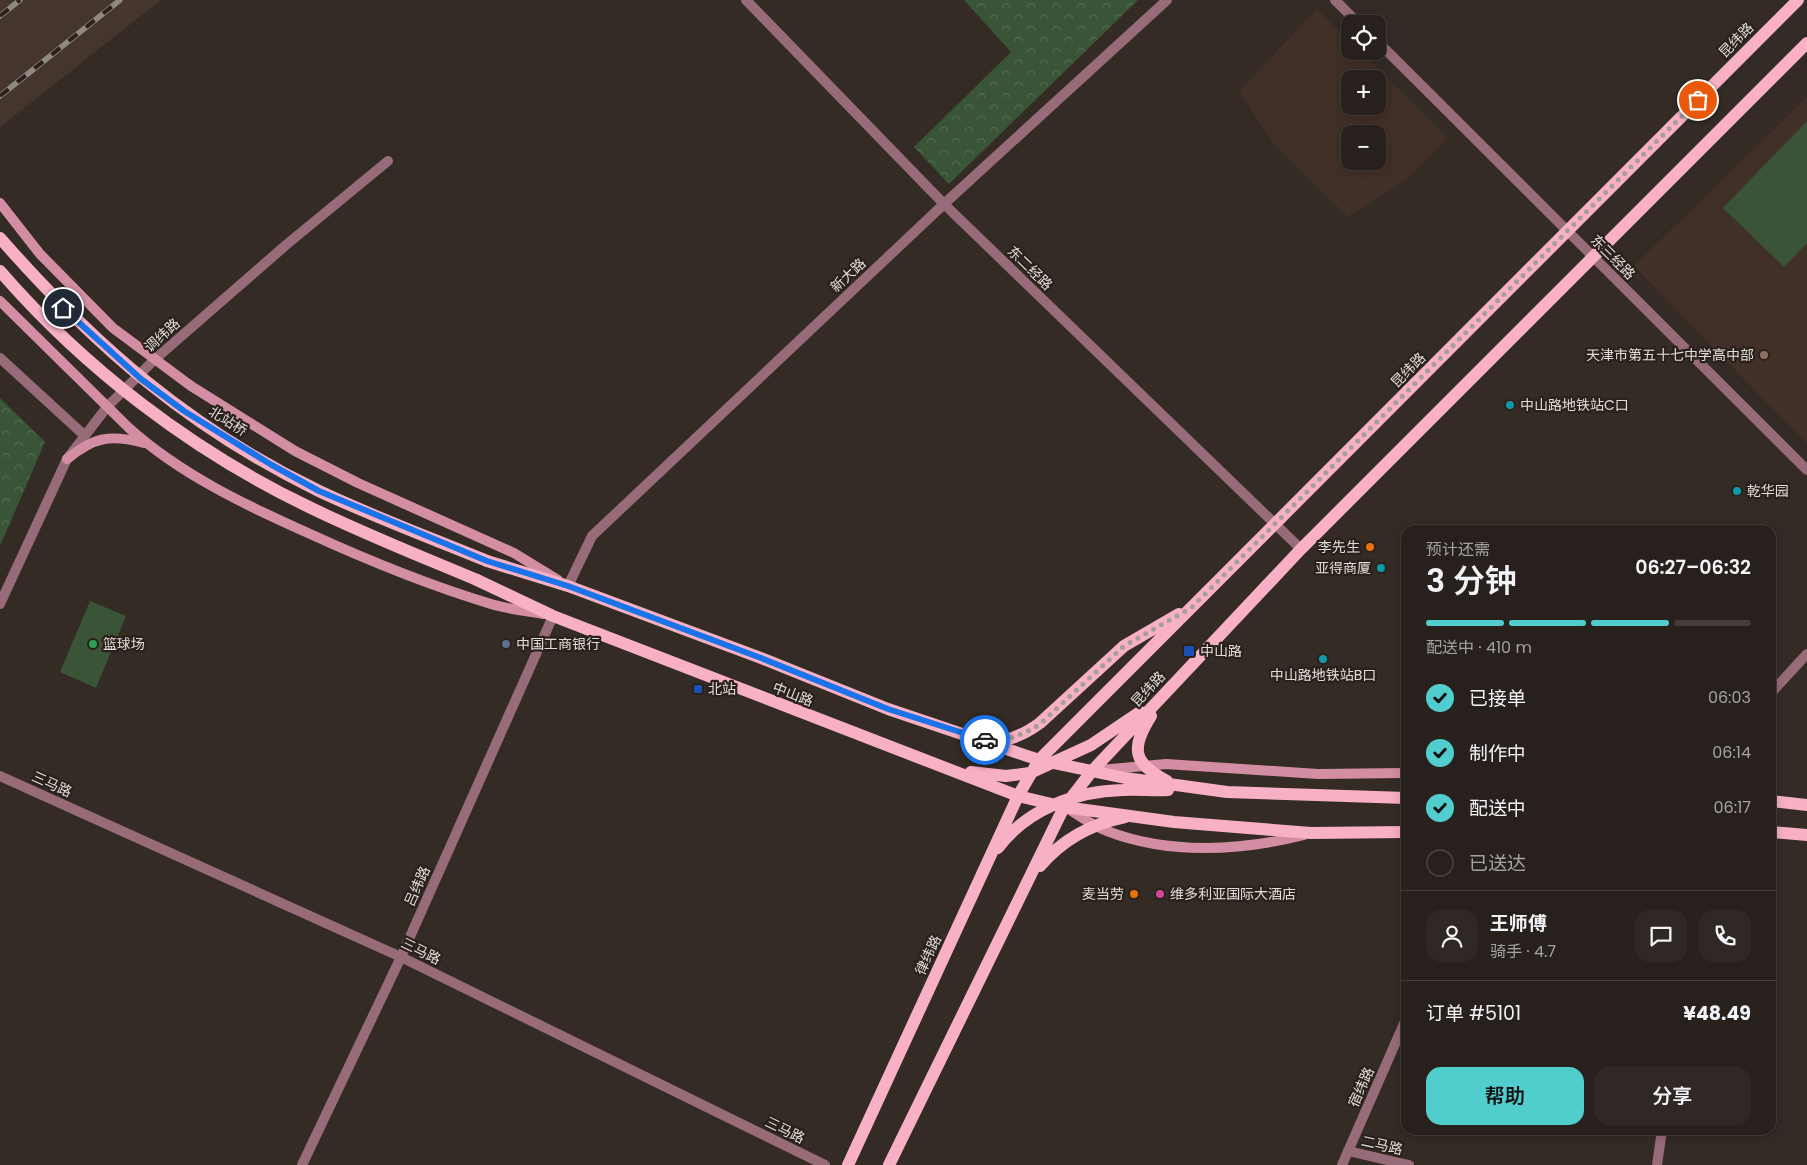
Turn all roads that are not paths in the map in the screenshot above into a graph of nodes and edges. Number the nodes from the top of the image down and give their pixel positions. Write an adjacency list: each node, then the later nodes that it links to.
1 (746, 0): 10 (street, 东二经路)
2 (1167, 0): 10 (street, 新大路)
3 (1335, 0): 5 (street)
4 (1798, 0): 11 (main road, 昆纬路)
5 (1350, 15)
6 (1807, 42): 13 (main road, 昆纬路)
7 (1386, 50): 11 (street, 东三经路)
8 (388, 161): 17 (street, 调纬路)
9 (0, 203): 17 (main road)
10 (944, 204): 23 (street, 东二经路); 26 (street, 新大路)
11 (1568, 231): 13 (street, 东三经路); 23 (main road, 昆纬路)
12 (0, 238): 25 (main road, 北站桥, bridge)
13 (1592, 257): 22 (street, 东三经路); 24 (main road, 昆纬路)
14 (0, 271): 29 (main road, 中山路, bridge)
15 (0, 301): 18 (main road)
16 (0, 358): 19 (street)
17 (154, 360): 18 (street, 调纬路); 26 (main road)
18 (107, 408): 19 (street, 调纬路); 20 (main road)
19 (84, 435): 21 (street, 调纬路)
20 (147, 444): 21 (main road); 29 (main road)
21 (67, 458): 27 (street, 调纬路)
22 (1807, 470)
23 (1275, 524): 24 (street, 东二经路); 28 (main road, 昆纬路)
24 (1301, 549): 32 (main road, 昆纬路)
25 (487, 561): 26 (main road, 中山路)
26 (568, 586): 33 (main road, 中山路)
27 (0, 604)
28 (1191, 608): 33 (main road); 34 (main road, 昆纬路)
29 (553, 616): 36 (main road, 中山路); 56 (street, 吕纬路)
30 (1807, 654): 31 (street)
31 (1776, 688)
32 (1162, 696): 35 (main road); 37 (main road); 38 (main road, 昆纬路)
33 (978, 740): 34 (main road, 中山路)
34 (1039, 760): 35 (main road, 中山路); 39 (main road, 律纬路)
35 (1053, 762): 38 (main road, 中山路); 39 (main road)
36 (933, 764): 39 (main road); 43 (main road, 中山路)
37 (1143, 766): 38 (main road); 40 (main road); 42 (main road)
38 (1092, 771): 42 (main road, 中山路); 46 (main road, 昆纬路)
39 (1030, 773): 43 (main road, 律纬路)
40 (1401, 773)
41 (0, 776): 56 (street, 三马路)
42 (1193, 788): 44 (main road, 中山路); 46 (main road)
43 (1018, 796): 46 (main road, 中山路); 54 (main road, 律纬路)
44 (1401, 798)
45 (1776, 802): 47 (main road)
46 (1063, 803): 48 (main road, 中山路); 49 (main road); 54 (main road); 55 (main road)
47 (1807, 805)
48 (1132, 816): 49 (main road); 52 (main road, 中山路)
49 (1097, 826): 52 (main road); 55 (main road)
50 (1401, 832): 52 (main road, 中山路)
51 (1776, 832): 53 (main road)
52 (1311, 833)
53 (1807, 835)
54 (986, 864): 62 (main road, 律纬路)
55 (1030, 878): 63 (main road)
56 (401, 956): 60 (street, 吕纬路); 61 (street, 三马路)
57 (1401, 1030): 59 (street, 宿纬路)
58 (1661, 1135): 66 (street)
59 (1348, 1151): 64 (street, 宿纬路); 65 (street, 二马路)
60 (302, 1165)
61 (824, 1165)
62 (848, 1165)
63 (890, 1165)
64 (1342, 1165)
65 (1409, 1165)
66 (1657, 1165)

